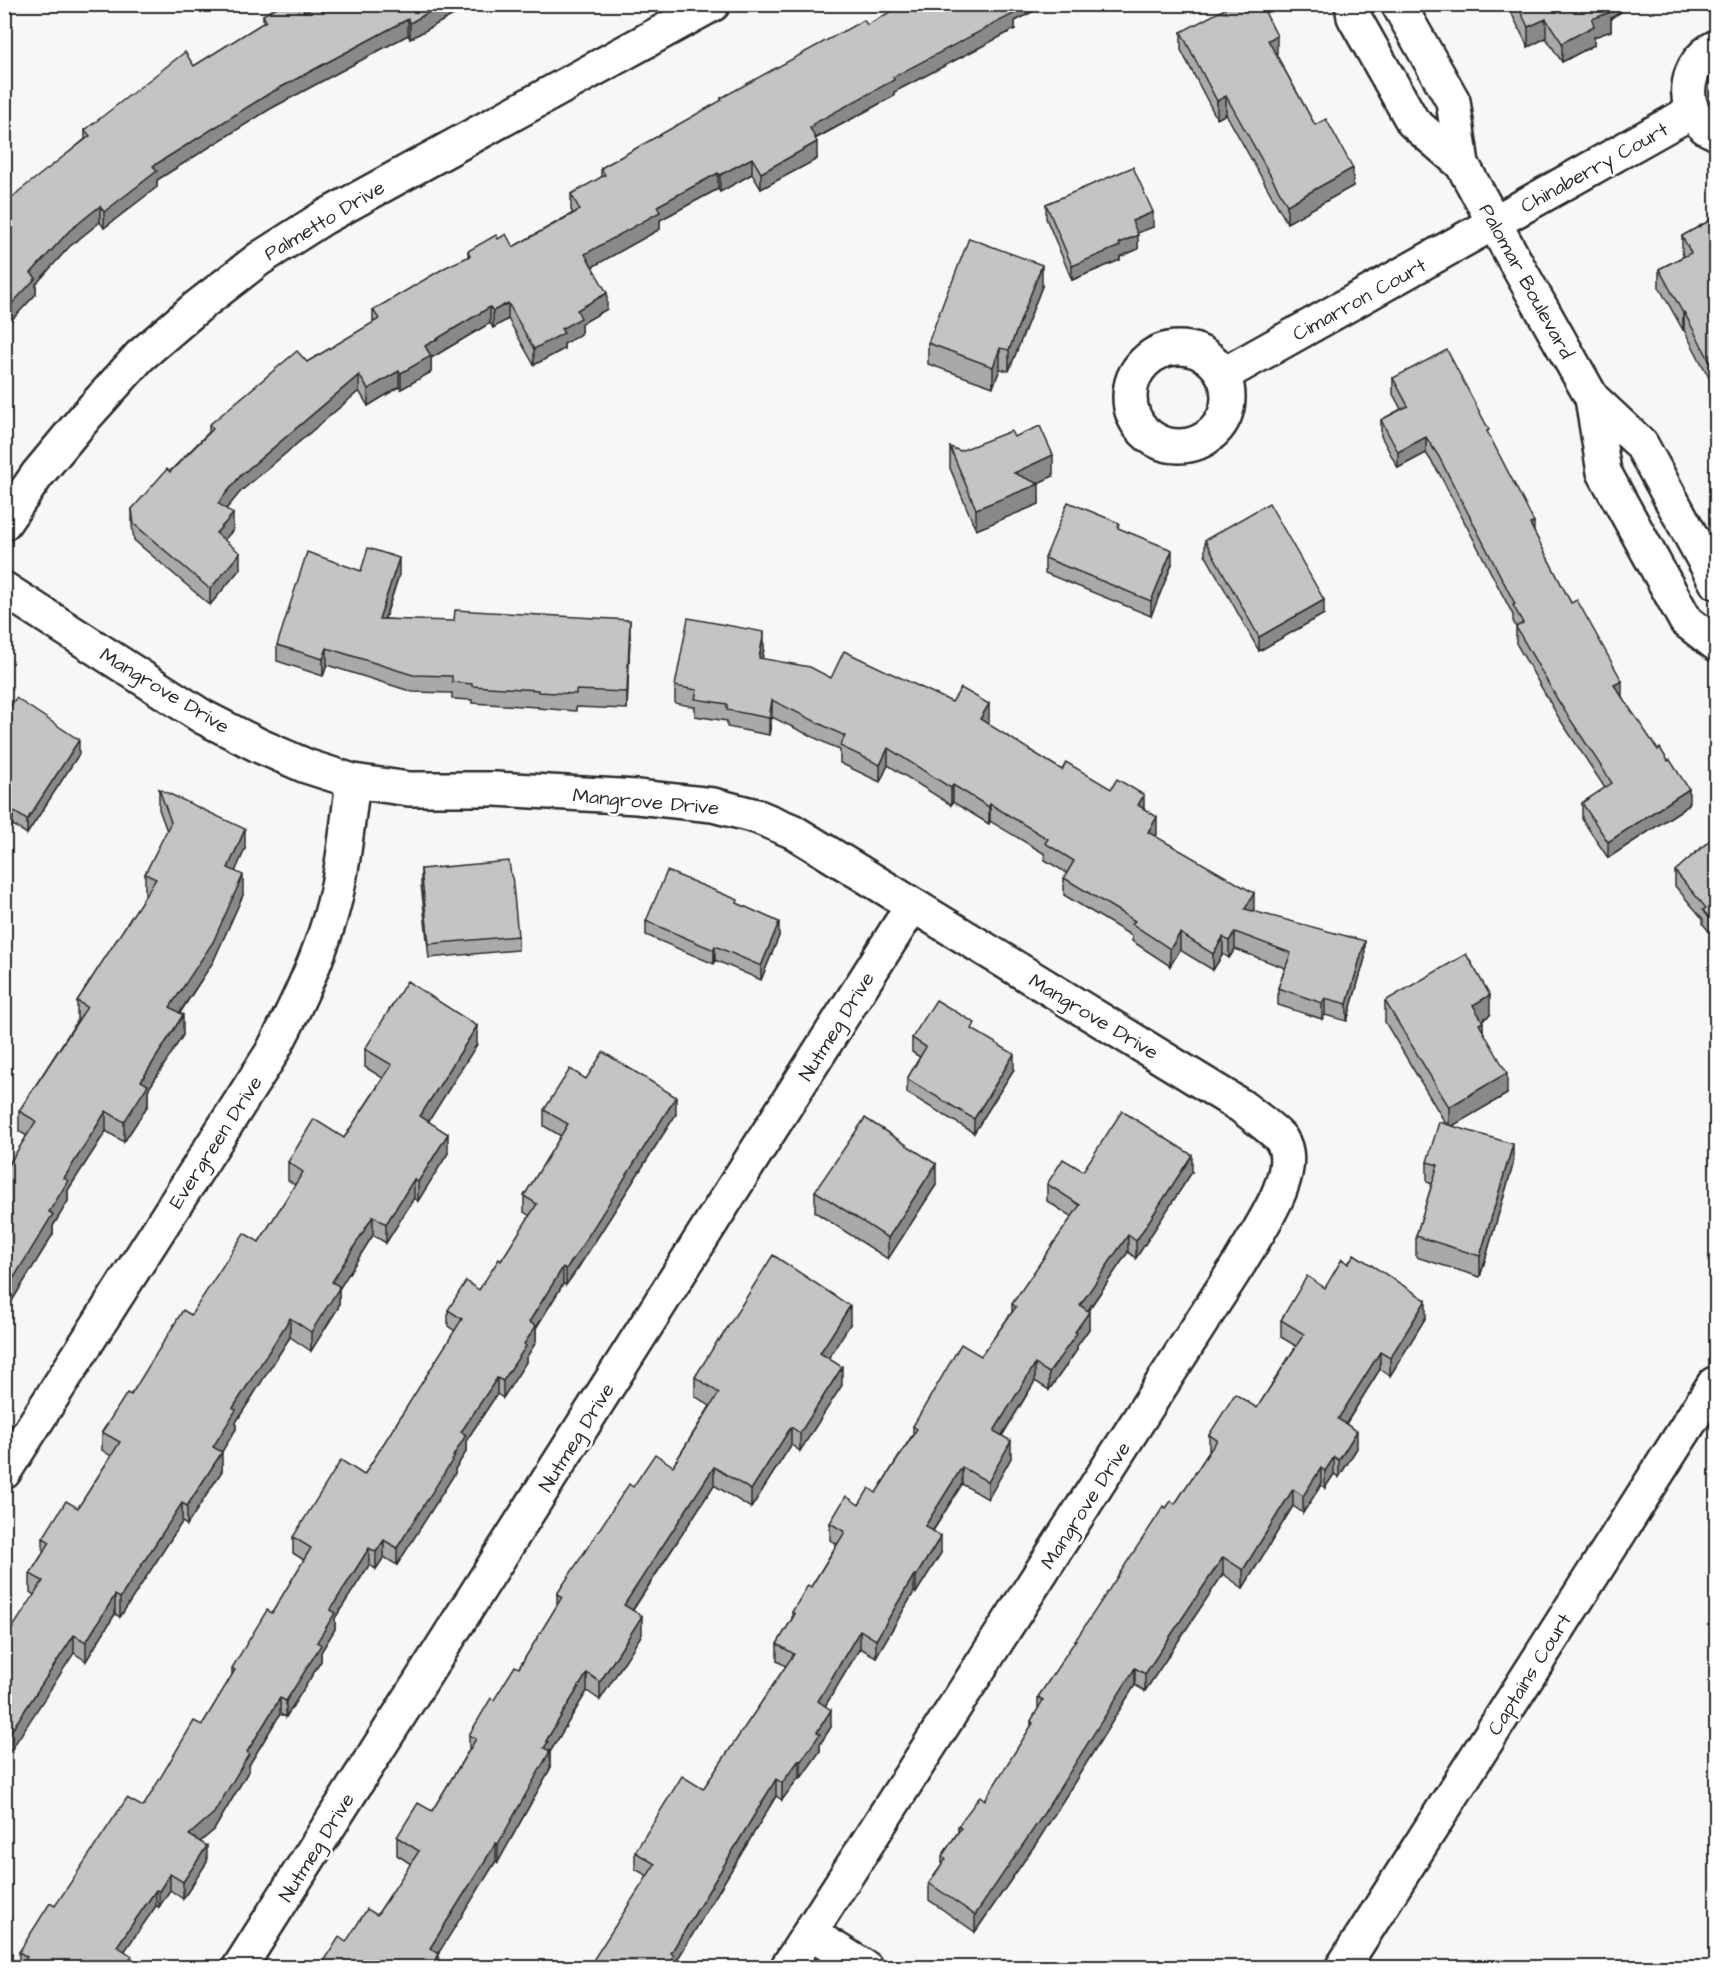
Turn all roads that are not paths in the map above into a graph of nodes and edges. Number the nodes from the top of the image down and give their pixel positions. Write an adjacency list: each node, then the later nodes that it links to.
1 (713, 4): 10 (street, Palmetto Drive)
2 (1352, 4): 6 (street, Palomar Boulevard)
3 (1398, 4): 6 (street, Palomar Boulevard)
4 (1716, 47): 5 (street, Chinaberry Court)
5 (1705, 122): 7 (street, Chinaberry Court)
6 (1462, 164): 7 (street, Palomar Boulevard)
7 (1495, 223): 8 (street, Cimarron Court); 9 (street, Palomar Boulevard)
8 (1224, 375)
9 (1592, 398): 11 (street, Palomar Boulevard); 13 (street, Palomar Boulevard)
10 (4, 523)
11 (1716, 582)
12 (4, 590): 14 (street, Mangrove Drive)
13 (1716, 644)
14 (353, 781): 15 (street, Mangrove Drive); 17 (street, Evergreen Drive)
15 (912, 906): 18 (street, Mangrove Drive); 19 (street, Nutmeg Drive)
16 (1716, 1386): 22 (street, Captains Court)
17 (4, 1472)
18 (810, 1933): 20 (street, Mangrove Drive); 21 (street)
19 (239, 1968)
20 (787, 1968)
21 (866, 1968)
22 (1342, 1968)

